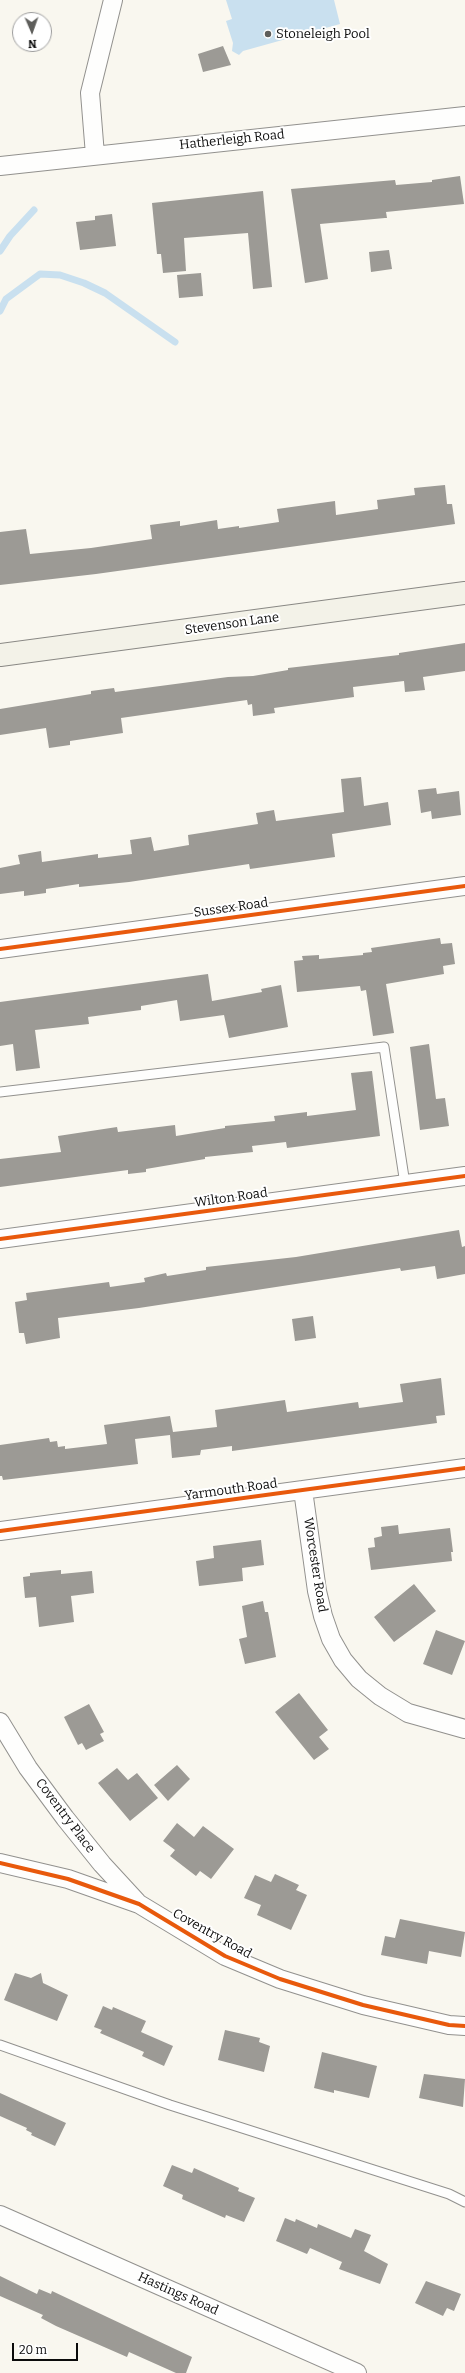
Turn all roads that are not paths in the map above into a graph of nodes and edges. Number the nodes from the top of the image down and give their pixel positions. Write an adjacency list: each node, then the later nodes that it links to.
1 (113, 0): 3 (street)
2 (465, 116): 3 (street, Hatherleigh Road)
3 (95, 155): 4 (street, Hatherleigh Road)
4 (0, 166)
5 (465, 593): 6 (street, Stevenson Lane)
6 (0, 655)
7 (465, 886): 8 (street, Sussex Road)
8 (0, 949)
9 (0, 1092): 11 (lane)
10 (465, 1176): 11 (street, Wilton Road)
11 (405, 1184): 12 (street, Wilton Road)
12 (0, 1239)
13 (465, 1468): 14 (street, Yarmouth Road)
14 (303, 1490): 15 (street, Yarmouth Road); 17 (street, Worcester Road)
15 (0, 1531)
16 (0, 1722): 19 (street, Coventry Place)
17 (465, 1728)
18 (0, 1863): 19 (street, Coventry Road)
19 (139, 1904): 20 (street, Coventry Road)
20 (465, 2026)
21 (0, 2045): 22 (lane)
22 (465, 2202)
23 (0, 2215): 24 (street, Hastings Road)
24 (357, 2373)

